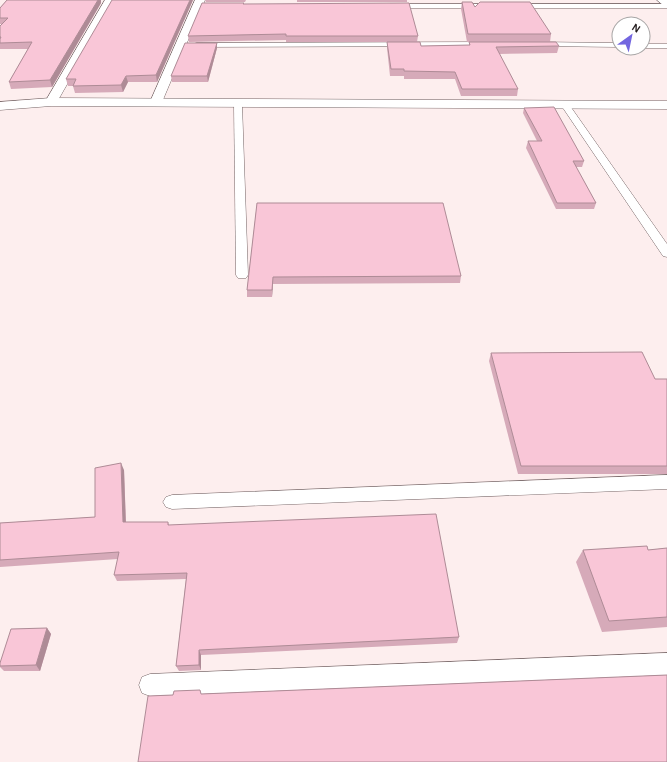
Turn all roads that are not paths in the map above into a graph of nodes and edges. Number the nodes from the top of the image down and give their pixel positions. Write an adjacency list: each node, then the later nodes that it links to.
1 (110, 0): 12 (street)
2 (662, 0): 4 (street)
3 (200, 4): 8 (street)
4 (667, 5): 5 (lane)
5 (384, 6)
6 (500, 44): 8 (lane)
7 (532, 44): 9 (lane)
8 (181, 45): 13 (street)
9 (611, 45)
10 (651, 46): 11 (lane)
11 (667, 46)
12 (52, 102): 13 (street); 17 (street)
13 (156, 102): 14 (street)
14 (238, 104): 16 (street); 19 (lane)
15 (667, 104): 16 (street)
16 (565, 105): 18 (lane)
17 (0, 106)
18 (667, 253)
19 (242, 275)
20 (667, 482): 21 (lane)
21 (172, 502)
22 (667, 664): 23 (lane)
23 (150, 685)

